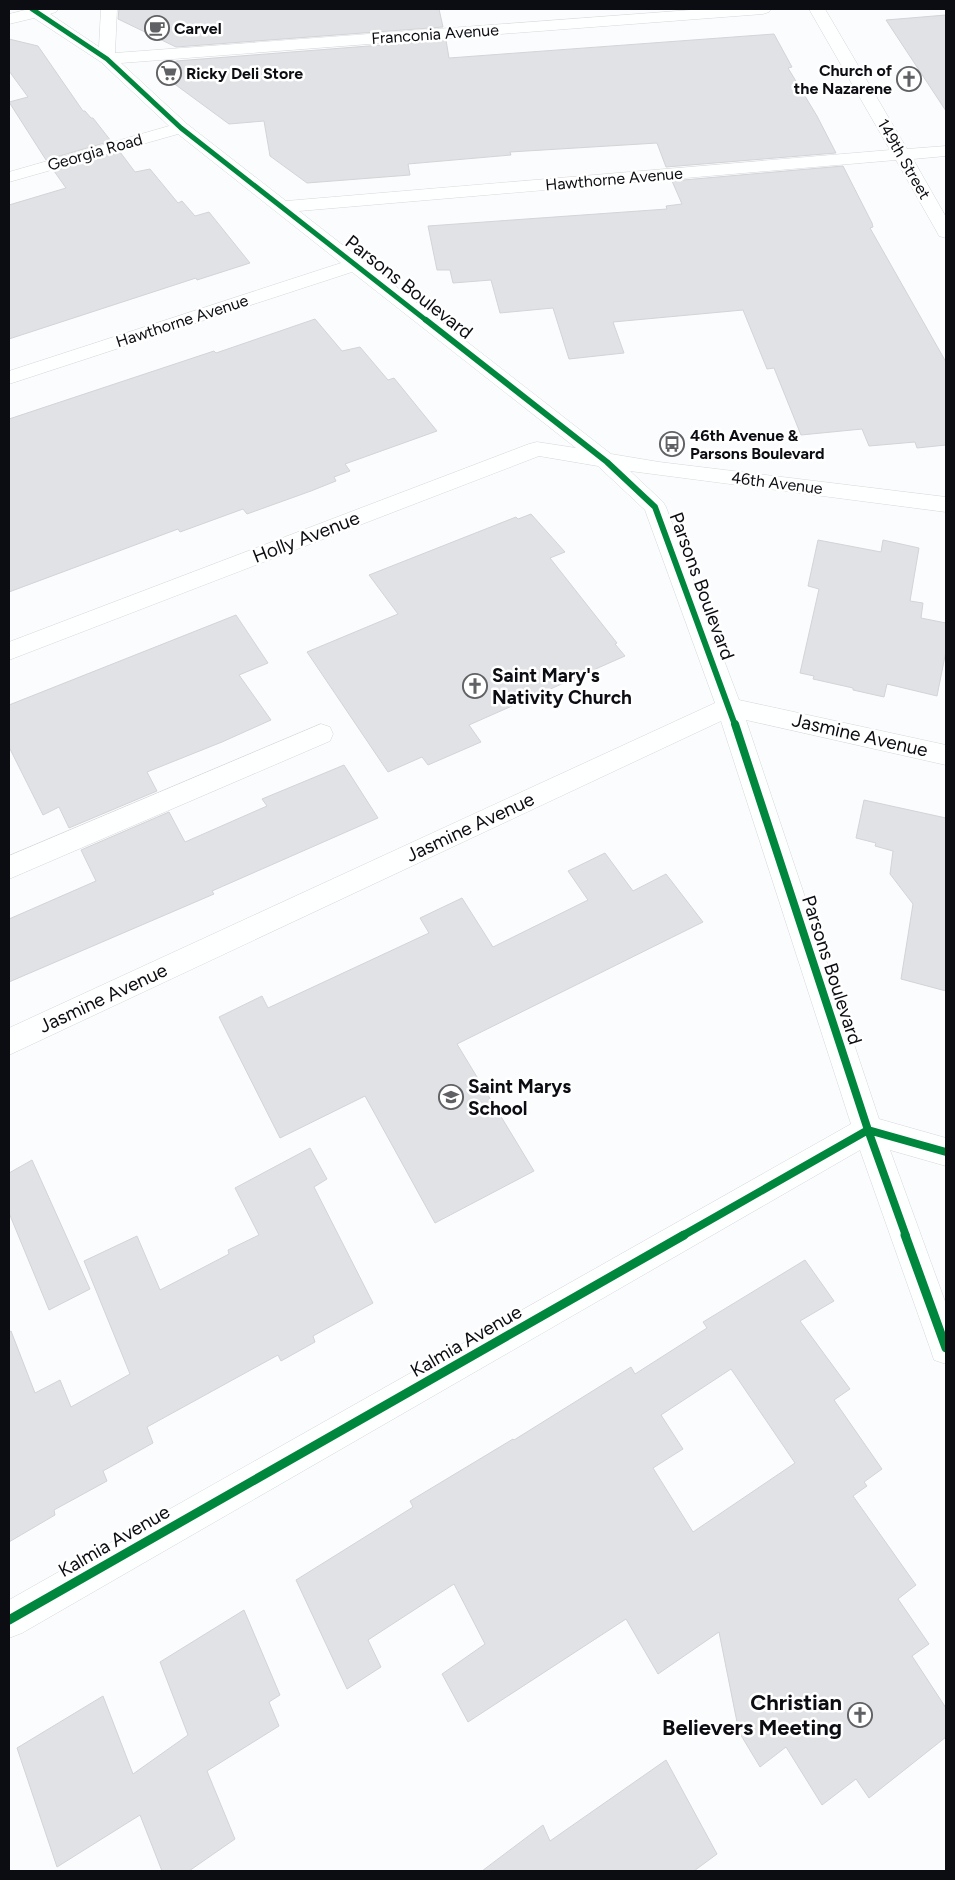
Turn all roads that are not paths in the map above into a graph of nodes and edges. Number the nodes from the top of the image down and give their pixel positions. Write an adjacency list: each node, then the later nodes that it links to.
1 (109, 9): 6 (street)
2 (763, 9): 6 (street, Franconia Avenue)
3 (816, 9): 9 (street, 149th Street)
4 (39, 10): 5 (street); 6 (street, Parsons Boulevard)
5 (9, 19)
6 (107, 59): 7 (street, Parsons Boulevard)
7 (181, 128): 10 (street, Georgia Road); 11 (street, Parsons Boulevard)
8 (946, 151): 9 (street, Hawthorne Avenue)
9 (901, 155): 11 (street, Hawthorne Avenue); 12 (street, 149th Street)
10 (9, 177)
11 (282, 208): 13 (street, Parsons Boulevard)
12 (946, 232)
13 (354, 265): 14 (street, Hawthorne Avenue); 15 (street, Parsons Boulevard)
14 (9, 378)
15 (607, 462): 16 (street, 46th Avenue); 17 (street, Holly Avenue); 18 (street, Parsons Boulevard)
16 (946, 504)
17 (9, 651)
18 (729, 706): 20 (street, Jasmine Avenue); 22 (street, Jasmine Avenue); 23 (street, Parsons Boulevard)
19 (321, 734): 21 (street)
20 (946, 755)
21 (9, 868)
22 (9, 1042)
23 (868, 1130): 24 (street); 25 (street, Parsons Boulevard); 26 (street, Kalmia Avenue)
24 (946, 1152)
25 (946, 1348)
26 (9, 1620)

